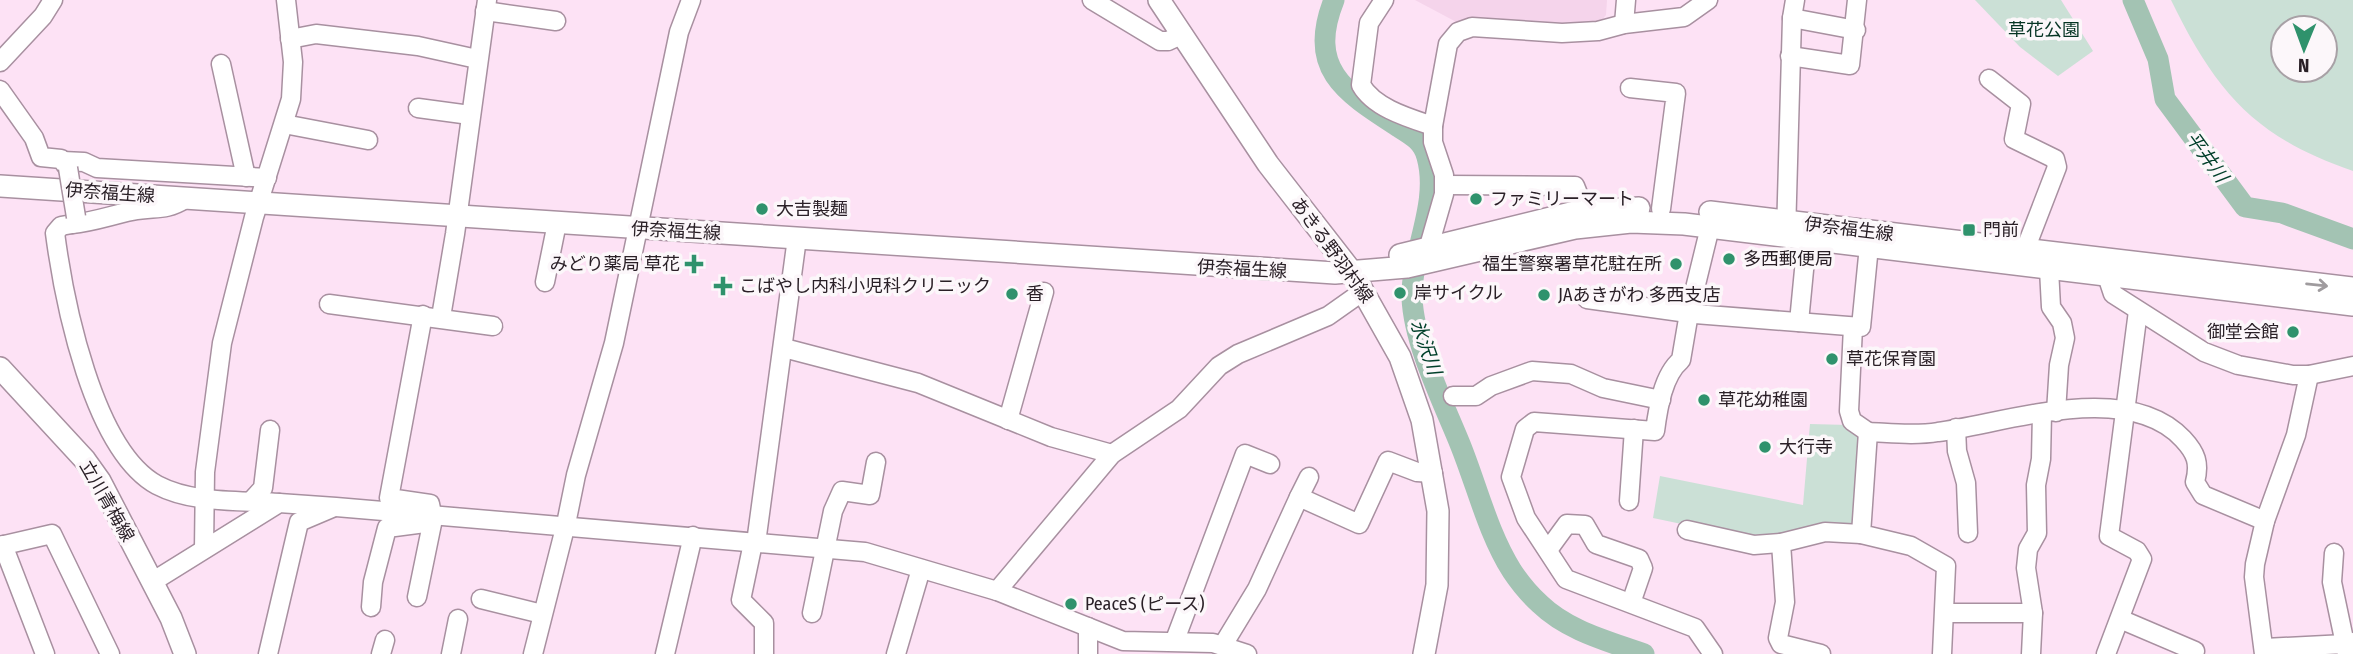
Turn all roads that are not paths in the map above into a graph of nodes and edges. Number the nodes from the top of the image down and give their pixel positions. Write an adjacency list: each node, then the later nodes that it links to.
1 (53, 0): 20 (street)
2 (286, 0): 17 (street)
3 (1092, 0): 16 (street)
4 (1159, 0): 16 (main road, あきる野羽村線)
5 (1384, 0): 28 (street)
6 (1626, 0): 14 (street)
7 (1709, 0): 14 (street)
8 (1795, 0): 12 (street)
9 (1857, 0): 15 (street)
10 (683, 5): 43 (street)
11 (486, 6): 13 (street); 19 (street)
12 (1792, 18): 15 (street); 18 (street)
13 (556, 21)
14 (1624, 24): 28 (street)
15 (1856, 30): 18 (street)
16 (1183, 34): 51 (main road, あきる野羽村線)
17 (290, 39): 19 (street); 27 (street)
18 (1790, 56): 44 (street)
19 (477, 59): 26 (street)
20 (0, 62)
21 (222, 64): 31 (street)
22 (1989, 79): 47 (street)
23 (1630, 88): 37 (street)
24 (0, 90): 30 (street)
25 (418, 108): 26 (street)
26 (470, 115): 39 (street)
27 (284, 124): 29 (street); 32 (street)
28 (1433, 126): 33 (street)
29 (368, 139)
30 (65, 164): 31 (street); 40 (street, bridge)
31 (246, 177): 32 (street)
32 (267, 178): 36 (street)
33 (1445, 185): 38 (street); 48 (street)
34 (0, 186): 35 (main road, 伊奈福生線)
35 (185, 199): 36 (main road, 伊奈福生線); 40 (street)
36 (258, 203): 39 (main road, 伊奈福生線); 84 (street)
37 (1661, 209): 38 (main road, 伊奈福生線); 44 (main road, 伊奈福生線)
38 (1585, 211): 48 (main road, 伊奈福生線)
39 (457, 216): 41 (main road, 伊奈福生線); 61 (street)
40 (74, 220): 84 (street)
41 (557, 223): 43 (main road, 伊奈福生線); 52 (street)
42 (1710, 227): 44 (main road, 伊奈福生線); 48 (main road, 伊奈福生線); 60 (street)
43 (639, 229): 45 (main road, 伊奈福生線); 91 (street)
44 (1793, 232): 46 (main road, 伊奈福生線); 47 (main road, 伊奈福生線); 62 (street)
45 (797, 238): 51 (main road, 伊奈福生線); 65 (street)
46 (1869, 246): 49 (main road, 伊奈福生線); 64 (street)
47 (2025, 250): 50 (main road, 伊奈福生線)
48 (1419, 257): 51 (main road, 伊奈福生線)
49 (2049, 269): 50 (main road, 伊奈福生線); 72 (street)
50 (2108, 269): 53 (main road, 伊奈福生線, one-way to 53); 58 (main road, 伊奈福生線); 59 (street)
51 (1352, 272): 55 (main road, あきる野羽村線)
52 (545, 282)
53 (2353, 288)
54 (1044, 292): 73 (street)
55 (1362, 292): 78 (street); 81 (main road, あきる野羽村線)
56 (1587, 299): 60 (street)
57 (330, 304): 61 (street)
58 (2353, 304)
59 (2138, 311): 68 (street); 71 (street)
60 (1689, 313): 62 (street); 70 (street)
61 (432, 316): 63 (street); 89 (street)
62 (1799, 322): 64 (street)
63 (493, 326)
64 (1853, 327): 77 (street)
65 (784, 348): 73 (street); 96 (street)
66 (0, 368): 104 (main road, 立川青梅線)
67 (2352, 372): 68 (street)
68 (2309, 375): 90 (street)
69 (1453, 396): 70 (street)
70 (1661, 400): 75 (street)
71 (2123, 409): 72 (street); 90 (street); 115 (street)
72 (2049, 412): 74 (street); 112 (street)
73 (1008, 420): 78 (street)
74 (1956, 428): 77 (street); 93 (street)
75 (1634, 429): 86 (street); 101 (street)
76 (270, 430): 85 (street)
77 (1868, 432): 94 (street)
78 (1112, 454): 105 (street)
79 (876, 462): 100 (street)
80 (1270, 464): 117 (street)
81 (1433, 473): 83 (street); 133 (main road, あきる野羽村線)
82 (1309, 477): 83 (street)
83 (1299, 497): 118 (street)
84 (205, 498): 85 (street); 99 (street)
85 (251, 501): 87 (street)
86 (1629, 501)
87 (279, 503): 88 (street); 99 (street)
88 (336, 507): 89 (street); 125 (street)
89 (432, 514): 91 (street); 106 (street); 109 (street)
90 (2266, 521): 121 (street)
91 (566, 524): 95 (street); 113 (street)
92 (1687, 530): 97 (street)
93 (1968, 533)
94 (1861, 534): 97 (street); 111 (street)
95 (693, 536): 96 (street); 128 (street)
96 (755, 543): 100 (street); 129 (street)
97 (1781, 543): 135 (street)
98 (2, 546): 122 (street); 123 (street)
99 (204, 549): 104 (street)
100 (826, 549): 103 (street); 110 (street)
101 (1548, 550): 108 (street); 108 (street)
102 (2334, 552): 119 (street)
103 (920, 569): 105 (street); 130 (street)
104 (152, 582): 124 (main road, 立川青梅線)
105 (997, 591): 116 (street)
106 (417, 597)
107 (481, 599): 113 (street)
108 (1631, 603): 134 (street)
109 (371, 607)
110 (812, 613)
111 (1945, 613): 112 (street); 136 (street)
112 (2033, 613): 137 (street)
113 (542, 614): 127 (street)
114 (458, 619): 126 (street)
115 (2120, 619): 120 (street); 138 (street)
116 (1088, 627): 117 (street); 131 (street)
117 (1175, 640): 118 (street)
118 (1223, 645): 132 (street)
119 (2348, 647): 121 (street)
120 (2195, 651)
121 (2264, 651)
122 (45, 654)
123 (110, 654)
124 (185, 654)
125 (268, 654)
126 (451, 654)
127 (533, 654)
128 (665, 654)
129 (764, 654)
130 (896, 654)
131 (1088, 654)
132 (1247, 654)
133 (1424, 654)
134 (1713, 654)
135 (1821, 654)
136 (1942, 654)
137 (2031, 654)
138 (2106, 654)

